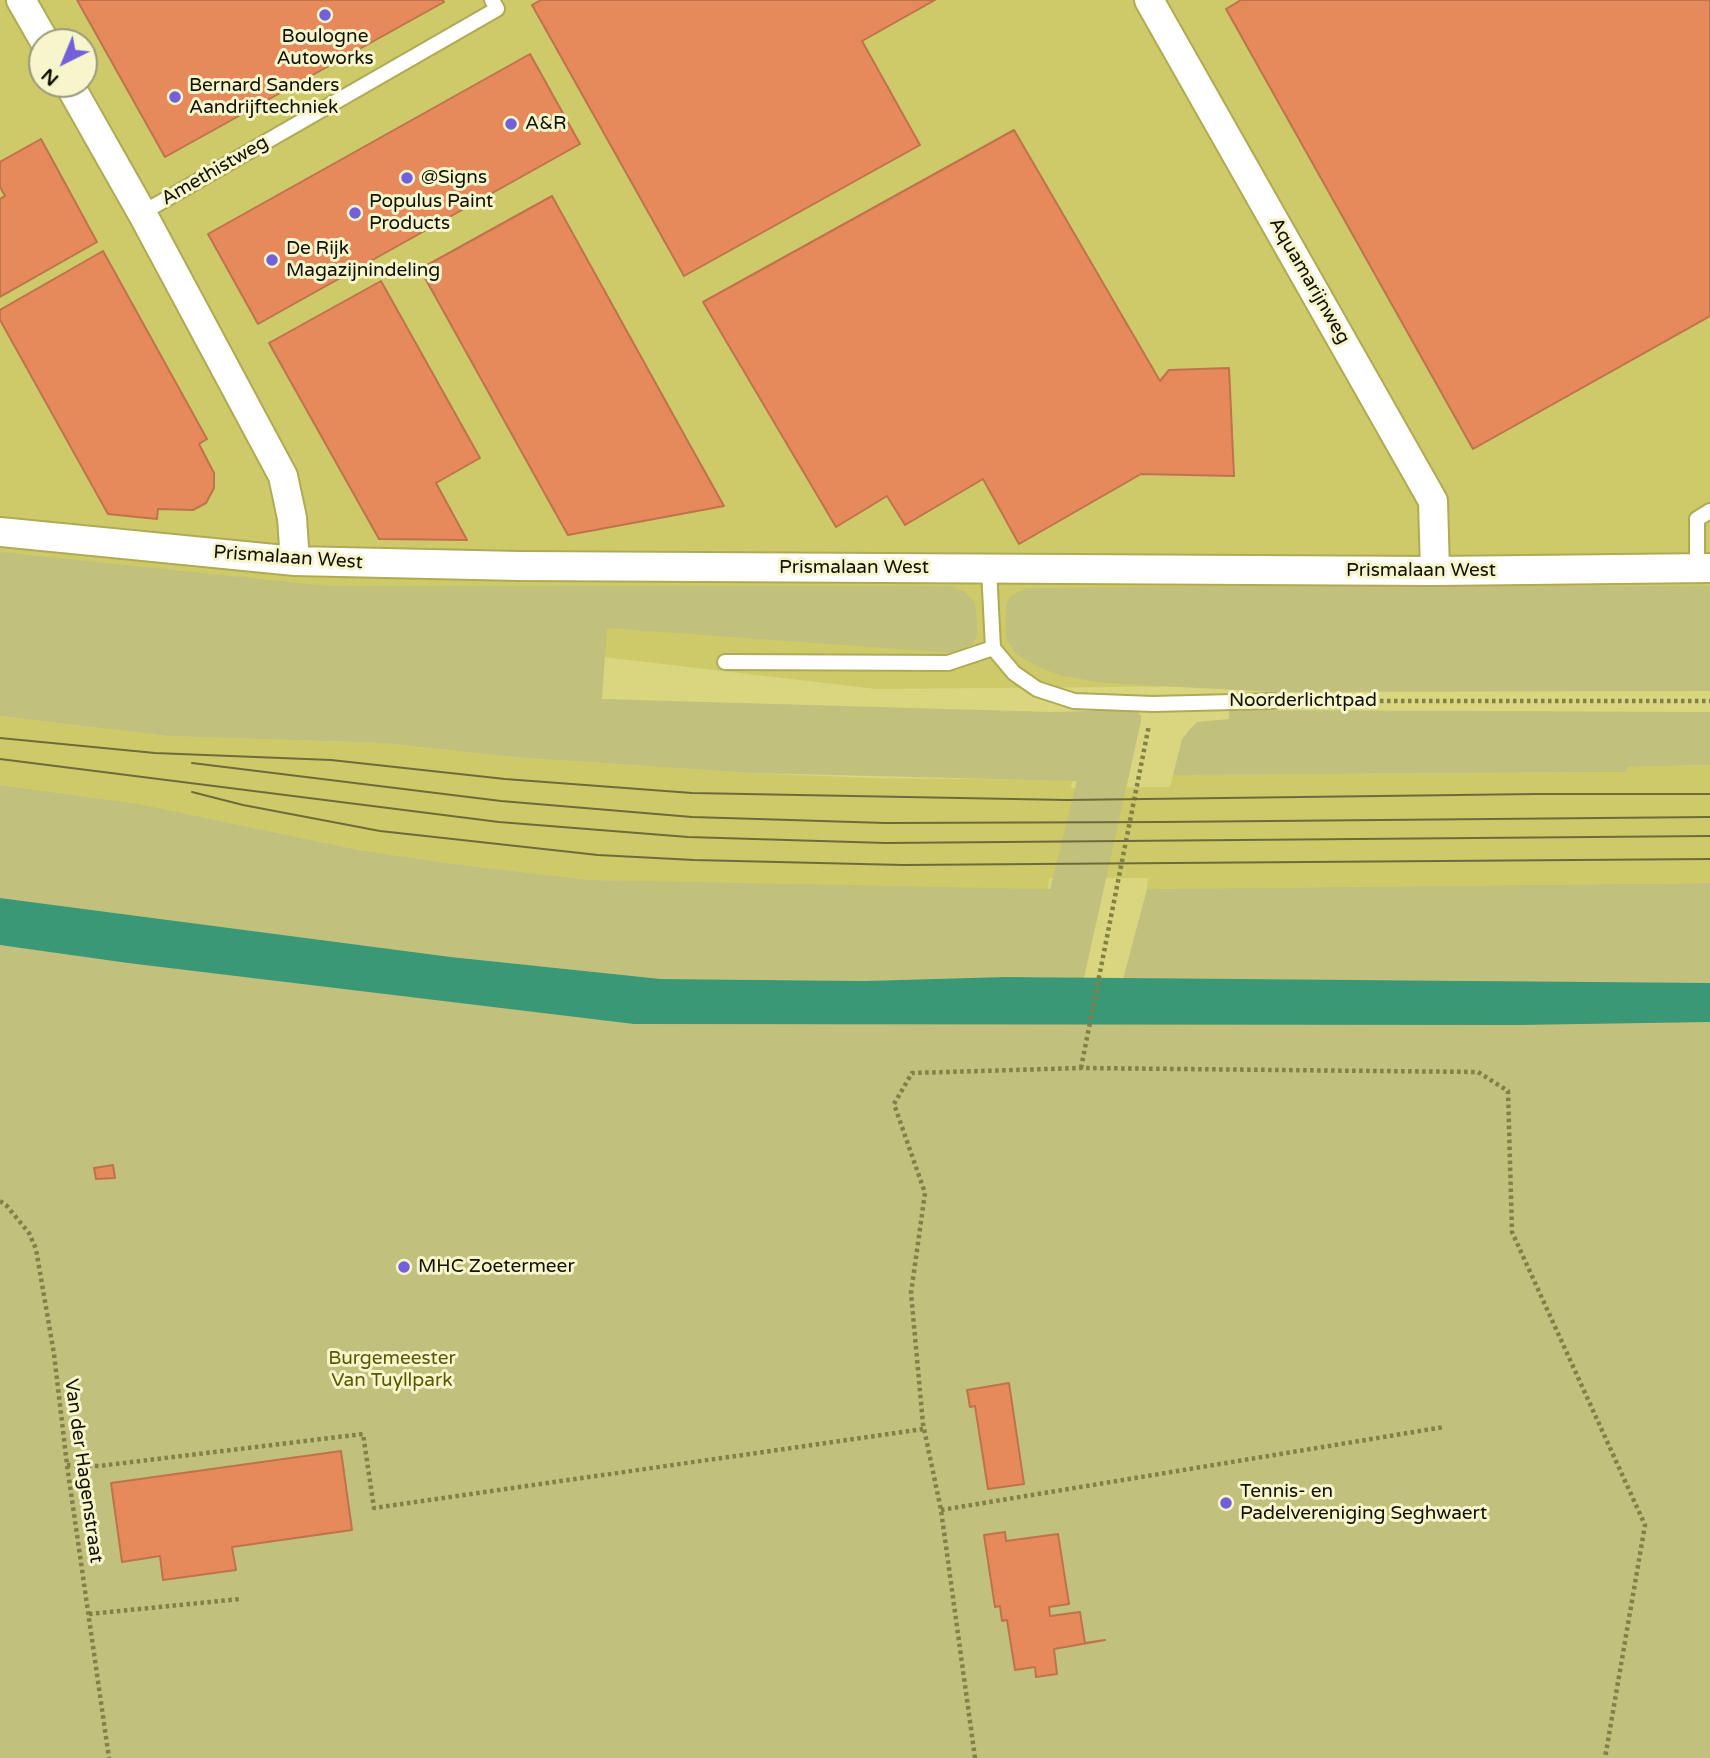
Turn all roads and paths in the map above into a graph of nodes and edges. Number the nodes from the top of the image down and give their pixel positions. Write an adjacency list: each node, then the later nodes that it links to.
1 (21, 0): 4 (street)
2 (492, 0): 6 (lane, Amethistweg)
3 (1156, 5): 12 (street, Aquamarijnweg)
4 (37, 28)
5 (77, 98): 6 (street, Amethistweg)
6 (142, 213): 9 (street, Amethistweg)
7 (1710, 511): 10 (lane)
8 (0, 532): 9 (street, Prismalaan West)
9 (295, 561): 11 (street, Prismalaan West)
10 (1704, 568): 12 (street, Prismalaan West)
11 (989, 569): 12 (street, Prismalaan West); 13 (lane)
12 (1435, 571)
13 (993, 648): 14 (lane); 17 (lane, Noorderlichtpad)
14 (725, 662)
15 (1274, 701): 16 (path, Noorderlichtpad); 17 (lane, Noorderlichtpad)
16 (1710, 701)
17 (1153, 704): 18 (path)
18 (1081, 1068): 20 (path); 28 (path)
19 (0, 1201): 22 (path, Van der Hagenstraat)
20 (923, 1426): 22 (path); 23 (path)
21 (1444, 1427): 23 (path)
22 (67, 1465): 25 (path, Van der Hagenstraat)
23 (941, 1510): 27 (path)
24 (240, 1599): 25 (path)
25 (89, 1614): 26 (path, Van der Hagenstraat)
26 (109, 1758)
27 (975, 1758)
28 (1605, 1758)

